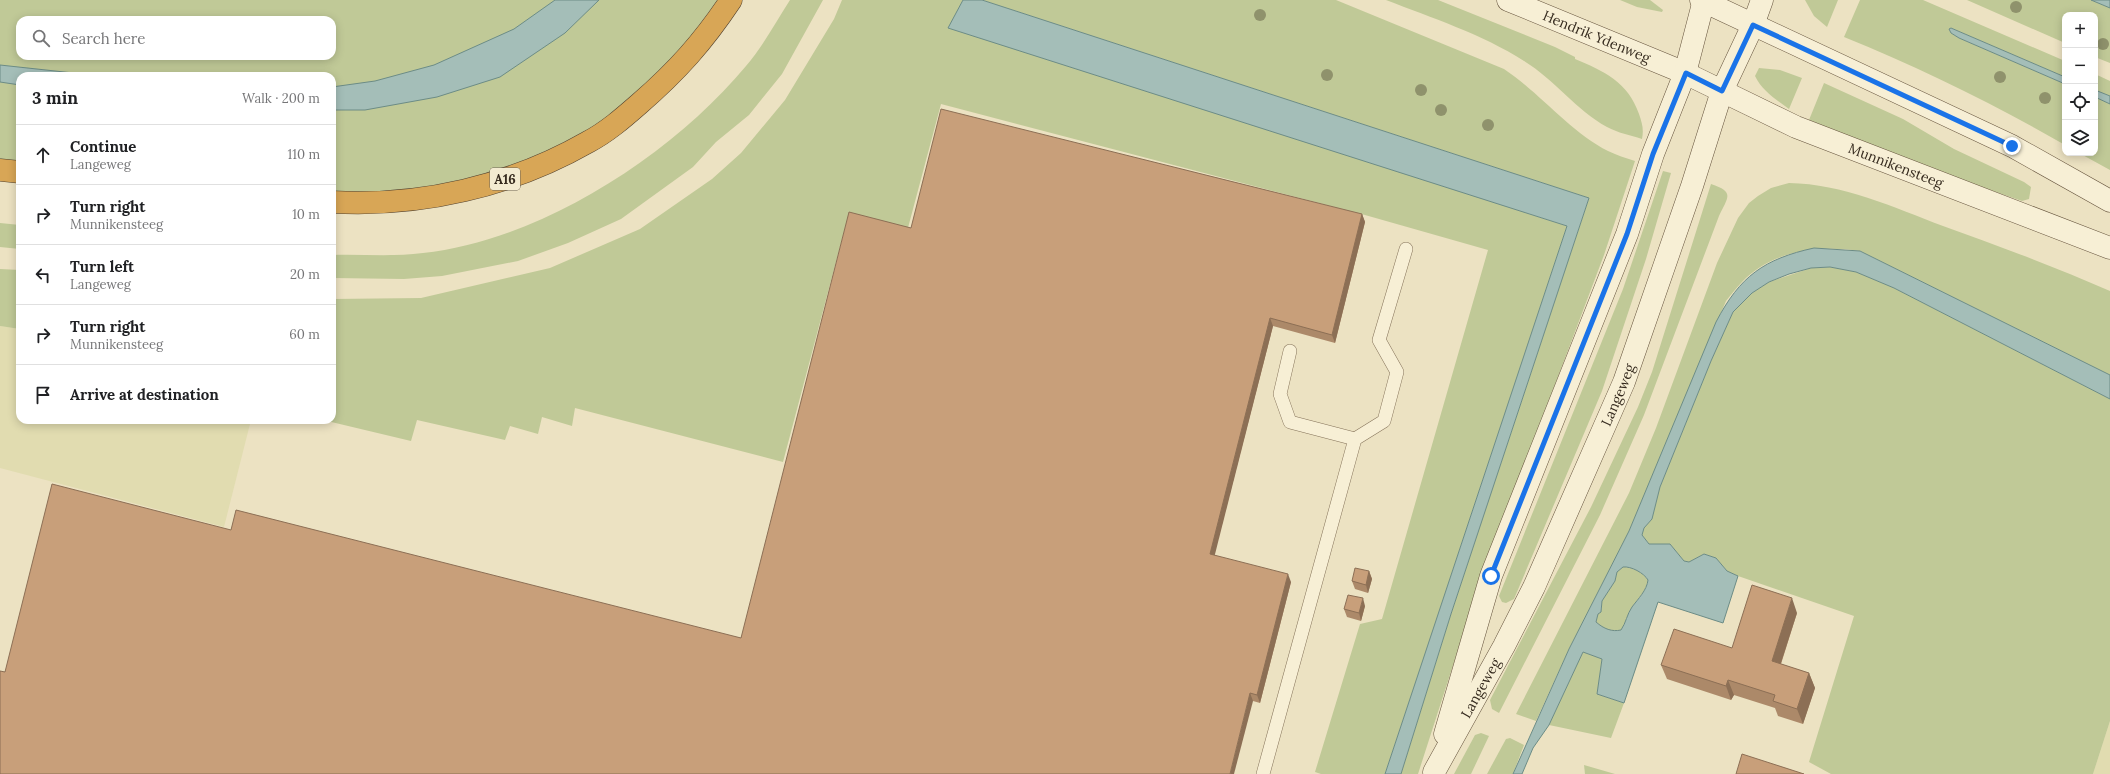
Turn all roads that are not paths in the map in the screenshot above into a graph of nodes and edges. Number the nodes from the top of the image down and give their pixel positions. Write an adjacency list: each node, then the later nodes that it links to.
1 (731, 0): 11 (highway, A16)
2 (1508, 0): 6 (main road, Hendrik Ydenweg)
3 (1703, 0): 5 (main road); 6 (main road, Langeweg)
4 (1762, 0): 5 (main road, Langeweg)
5 (1753, 25): 7 (main road, Langeweg); 10 (main road)
6 (1686, 73): 7 (main road, Munnikensteeg); 16 (main road, Langeweg)
7 (1722, 91): 12 (main road, Munnikensteeg); 16 (main road, Langeweg)
8 (0, 170): 9 (highway)
9 (16, 172)
10 (2110, 201)
11 (336, 202)
12 (2110, 248)
13 (1406, 249): 15 (lane)
14 (1290, 352): 15 (lane)
15 (1355, 439): 17 (lane)
16 (1434, 773)
17 (1264, 774)

